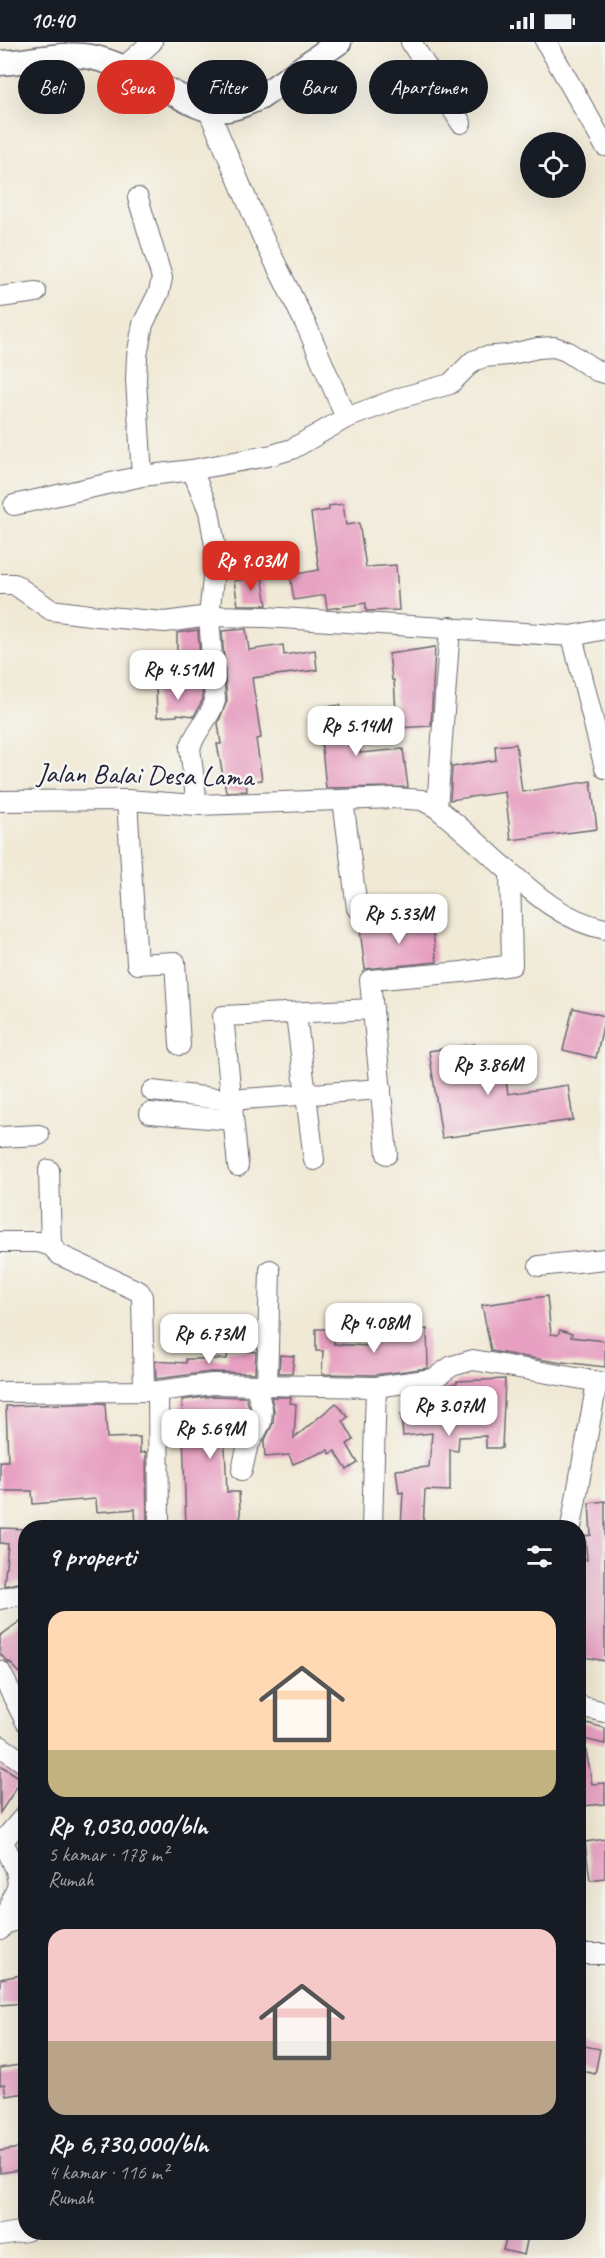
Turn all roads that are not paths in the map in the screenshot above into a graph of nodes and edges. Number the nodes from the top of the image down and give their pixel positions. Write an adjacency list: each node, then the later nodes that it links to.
1 (152, 42): 6 (street)
2 (339, 42): 8 (street)
3 (411, 42): 10 (street)
4 (546, 42): 11 (street)
5 (100, 60): 7 (street)
6 (132, 60)
7 (0, 63)
8 (268, 92)
9 (210, 114): 16 (street)
10 (461, 123)
11 (605, 146)
12 (138, 198): 18 (street)
13 (36, 292): 14 (street)
14 (0, 297)
15 (605, 373): 16 (street)
16 (346, 418): 17 (street)
17 (192, 470): 18 (street); 21 (street)
18 (142, 476): 19 (street)
19 (14, 505)
20 (0, 584): 21 (street)
21 (209, 616): 22 (street); 29 (street)
22 (450, 627): 24 (street); 30 (street)
23 (605, 629): 24 (street)
24 (572, 636): 25 (street)
25 (605, 768)
26 (126, 800): 28 (street, Jalan Balai Desa Lama); 29 (street, Jalan Balai Desa Lama); 36 (street)
27 (343, 800): 29 (street, Jalan Balai Desa Lama); 30 (street, Jalan Balai Desa Lama); 32 (street)
28 (0, 801)
29 (196, 805)
30 (437, 808): 31 (street, Jalan Balai Desa Lama)
31 (510, 872): 33 (street, Jalan Balai Desa Lama); 34 (street)
32 (357, 908)
33 (605, 929)
34 (373, 1009): 35 (street); 37 (street)
35 (296, 1014): 39 (street); 40 (street)
36 (180, 1045)
37 (381, 1089): 39 (street); 45 (street)
38 (152, 1091): 40 (street)
39 (306, 1094): 40 (street); 46 (street)
40 (231, 1100): 42 (street)
41 (150, 1113): 42 (street)
42 (233, 1120): 47 (street)
43 (39, 1135): 44 (street)
44 (0, 1137)
45 (387, 1154)
46 (314, 1161)
47 (238, 1166)
48 (49, 1170): 50 (street)
49 (0, 1242): 50 (street)
50 (51, 1246): 57 (street)
51 (605, 1259): 52 (street)
52 (538, 1266)
53 (270, 1270): 55 (street)
54 (601, 1382): 56 (street); 62 (street)
55 (261, 1386): 56 (street); 57 (street); 59 (street)
56 (376, 1387): 61 (street)
57 (151, 1391): 58 (street); 60 (street)
58 (0, 1392)
59 (243, 1470)
60 (159, 1520)
61 (372, 1520)
62 (572, 1520)
63 (18, 1595): 64 (street)
64 (0, 1599)
65 (0, 1671): 66 (street)
66 (18, 1706)
67 (586, 1708): 68 (street)
68 (605, 1712)
69 (0, 1746): 70 (street)
70 (18, 1758)
71 (18, 1823): 72 (street)
72 (2, 1840): 74 (street)
73 (18, 1920): 74 (street)
74 (1, 1927)
75 (586, 1954): 76 (street)
76 (605, 1954)
77 (18, 2232): 78 (street)
78 (0, 2235)

